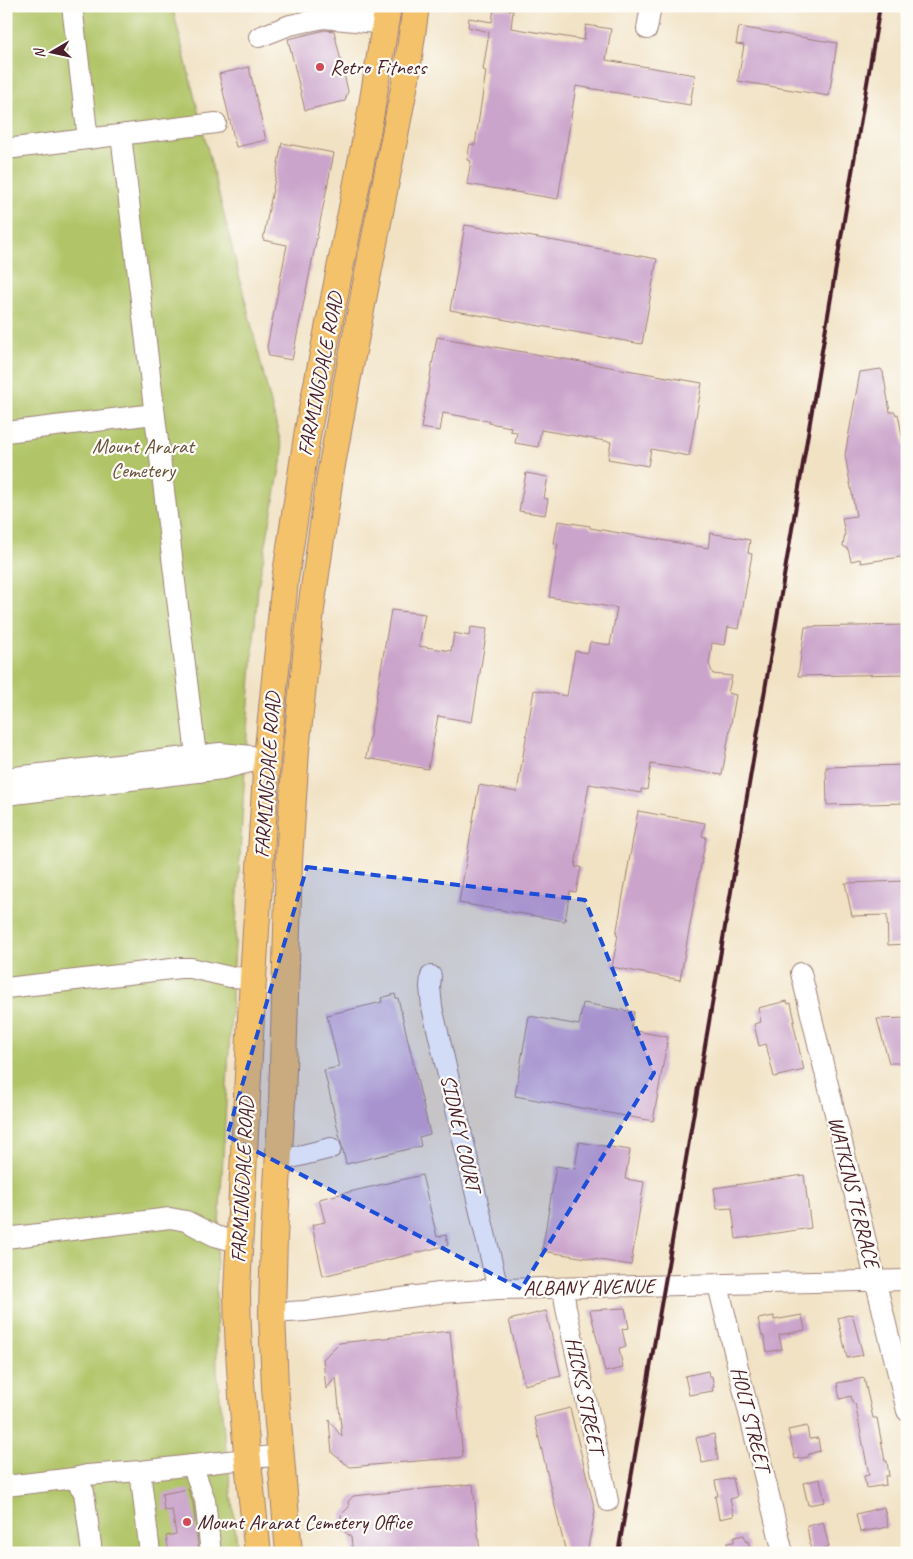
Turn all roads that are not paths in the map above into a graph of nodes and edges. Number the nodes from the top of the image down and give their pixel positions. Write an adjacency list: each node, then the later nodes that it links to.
1 (72, 6): 10 (street)
2 (416, 6): 24 (main road, FARMINGDALE ROAD)
3 (651, 6): 6 (street)
4 (306, 14): 5 (street); 7 (street)
5 (387, 15): 14 (main road, FARMINGDALE ROAD)
6 (647, 29)
7 (259, 37)
8 (216, 123): 9 (street)
9 (121, 135): 10 (street); 12 (street)
10 (88, 139): 11 (street)
11 (6, 149)
12 (154, 414): 13 (street); 15 (street)
13 (6, 432)
14 (266, 758): 15 (street); 20 (main road, FARMINGDALE ROAD)
15 (197, 764): 16 (street); 17 (street)
16 (6, 778)
17 (6, 795)
18 (800, 973): 27 (street, WATKINS TERRACE)
19 (431, 976): 31 (street, SIDNEY COURT)
20 (253, 978): 21 (street); 22 (main road, FARMINGDALE ROAD)
21 (6, 988)
22 (248, 1074): 26 (main road, FARMINGDALE ROAD); 32 (main road)
23 (331, 1148): 24 (street)
24 (278, 1161): 32 (main road, FARMINGDALE ROAD)
25 (6, 1238): 26 (street)
26 (238, 1242): 35 (main road, FARMINGDALE ROAD)
27 (875, 1280): 28 (street, ALBANY AVENUE); 29 (street, ALBANY AVENUE); 33 (street, WATKINS TERRACE)
28 (907, 1280)
29 (718, 1285): 30 (street, ALBANY AVENUE); 46 (street, HOLT STREET)
30 (563, 1288): 31 (street, ALBANY AVENUE); 40 (street, HICKS STREET)
31 (498, 1289): 32 (street, ALBANY AVENUE)
32 (272, 1313): 34 (main road, FARMINGDALE ROAD)
33 (907, 1411)
34 (281, 1455): 35 (street); 45 (main road, FARMINGDALE ROAD)
35 (247, 1458): 36 (street); 44 (main road, FARMINGDALE ROAD)
36 (192, 1465): 37 (street); 43 (street)
37 (140, 1471): 38 (street); 42 (street)
38 (74, 1478): 39 (street); 41 (street)
39 (6, 1486)
40 (608, 1501)
41 (92, 1553)
42 (150, 1553)
43 (211, 1553)
44 (258, 1553)
45 (289, 1553)
46 (783, 1553)

